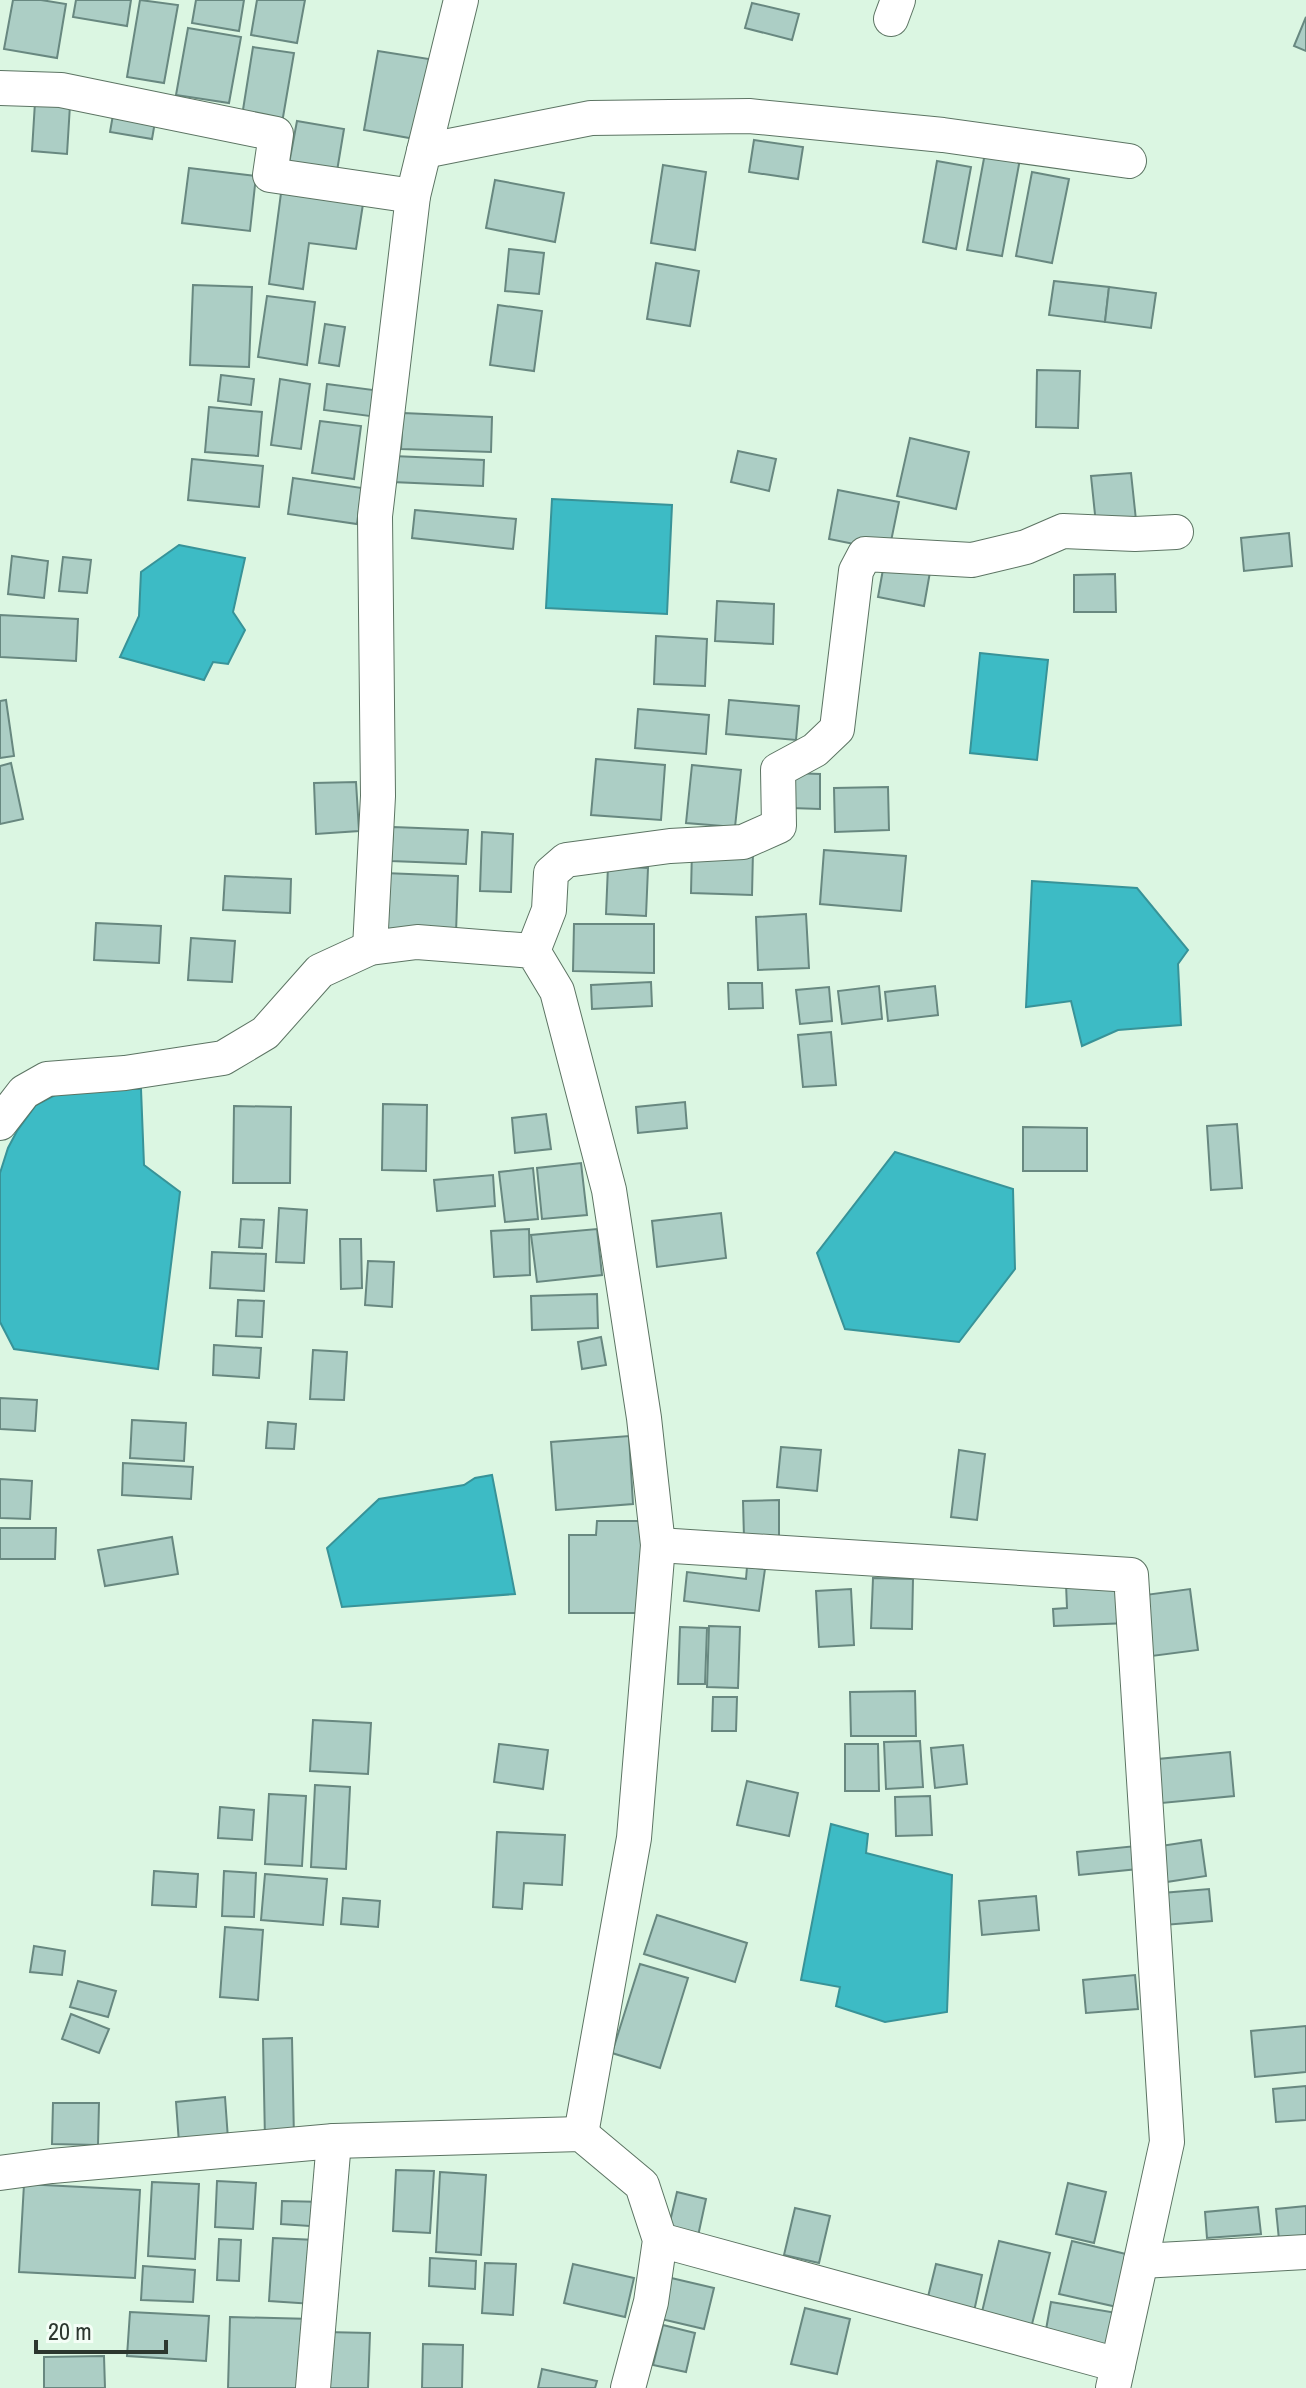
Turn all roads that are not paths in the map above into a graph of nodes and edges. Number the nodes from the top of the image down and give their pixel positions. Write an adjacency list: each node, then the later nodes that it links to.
1 (461, 0): 3 (street)
2 (0, 88): 5 (street)
3 (424, 151): 4 (street); 5 (street)
4 (1129, 161)
5 (413, 196): 7 (street)
6 (1176, 532): 8 (street)
7 (370, 948): 8 (street); 9 (street)
8 (533, 951): 10 (street)
9 (0, 1123)
10 (658, 1545): 11 (street); 16 (street)
11 (581, 2134): 12 (street); 14 (street)
12 (334, 2141): 13 (street); 18 (street)
13 (0, 2173)
14 (660, 2240): 17 (street); 19 (street)
15 (1306, 2252): 16 (street)
16 (1141, 2261): 17 (street)
17 (1115, 2376)
18 (313, 2388)
19 (628, 2388)

